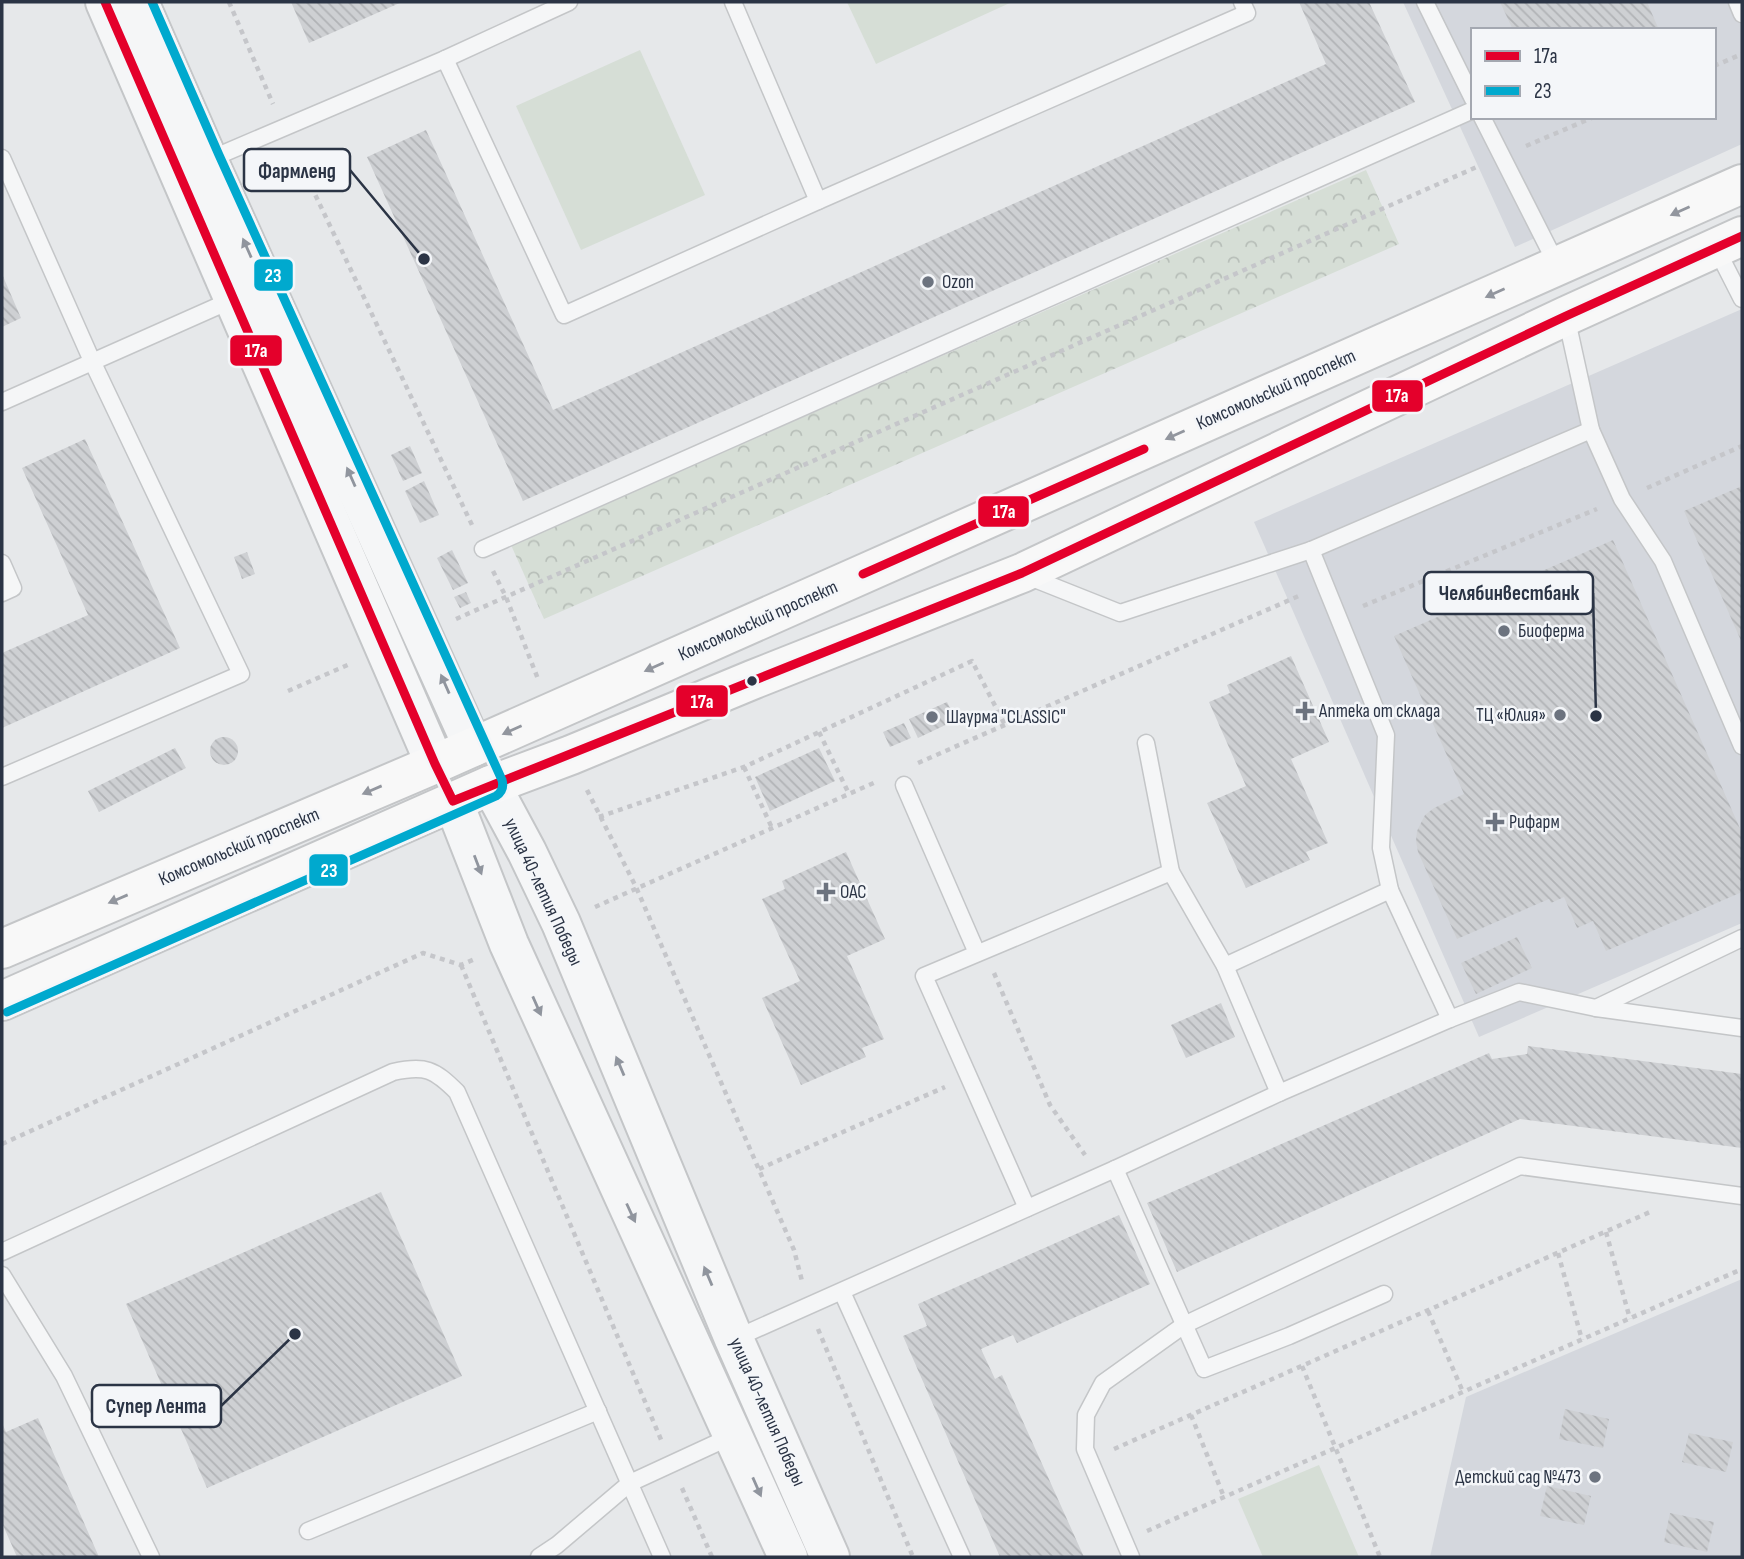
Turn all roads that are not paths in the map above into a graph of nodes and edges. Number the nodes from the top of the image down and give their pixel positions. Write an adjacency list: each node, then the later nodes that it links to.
1 (105, 2): 12 (street, улица 40-летия Победы)
2 (139, 2): 12 (street, улица 40-летия Победы)
3 (569, 2): 7 (lane)
4 (733, 2): 14 (lane)
5 (1242, 2): 14 (lane)
6 (1425, 2): 8 (lane)
7 (445, 59): 12 (lane); 14 (lane)
8 (1471, 95)
9 (1471, 111): 23 (lane)
10 (1483, 119): 16 (lane)
11 (2, 158): 20 (lane)
12 (193, 166): 17 (street, улица 40-летия Победы); 30 (street, улица 40-летия Победы, one-way to 12)
13 (1742, 184): 16 (main road, Комсомольский проспект, one-way to 16)
14 (818, 201)
15 (1729, 242): 18 (lane); 19 (main road)
16 (1557, 265): 30 (main road, Комсомольский проспект, one-way to 30)
17 (234, 299): 20 (lane); 31 (street, улица 40-летия Победы)
18 (1742, 299)
19 (1566, 316): 22 (lane); 26 (main road)
20 (92, 361): 21 (lane); 32 (lane)
21 (2, 402)
22 (1591, 430): 24 (lane); 29 (lane)
23 (483, 549)
24 (1311, 550): 26 (lane); 37 (lane)
25 (2, 563): 27 (lane)
26 (1022, 573): 33 (main road)
27 (2, 593)
28 (1146, 743): 36 (lane)
29 (1742, 746)
30 (473, 747): 31 (main road, Комсомольский проспект); 33 (main road, улица 40-летия Победы)
31 (435, 764): 35 (main road, улица 40-летия Победы); 39 (main road, Комсомольский проспект, one-way to 39)
32 (2, 777)
33 (491, 785): 35 (main road); 55 (street, улица 40-летия Победы, one-way to 33)
34 (904, 785): 40 (lane)
35 (453, 801): 42 (main road); 57 (street, улица 40-летия Победы, one-way to 57)
36 (1171, 872): 40 (lane); 41 (lane)
37 (1390, 890): 41 (lane); 44 (lane)
38 (1742, 938): 43 (lane)
39 (2, 948)
40 (980, 952): 49 (lane)
41 (1225, 967): 46 (lane)
42 (2, 1002)
43 (1596, 1008): 44 (lane); 45 (lane)
44 (1450, 1019): 46 (lane)
45 (1742, 1028)
46 (1279, 1093): 47 (lane)
47 (1115, 1169): 49 (lane); 54 (lane)
48 (1742, 1196): 54 (lane)
49 (1027, 1208): 52 (lane)
50 (2, 1252): 56 (lane)
51 (2, 1275): 61 (lane)
52 (842, 1292): 55 (lane); 66 (lane)
53 (1384, 1294): 54 (lane)
54 (1184, 1325): 67 (lane)
55 (734, 1339): 65 (street, улица 40-летия Победы)
56 (598, 1411): 58 (lane); 59 (lane)
57 (734, 1435): 58 (lane); 64 (street, улица 40-летия Победы, one-way to 64)
58 (630, 1483): 60 (lane); 63 (lane)
59 (308, 1531)
60 (560, 1551): 62 (lane)
61 (151, 1557)
62 (539, 1557)
63 (662, 1557)
64 (788, 1557)
65 (830, 1557)
66 (962, 1557)
67 (1131, 1557)

